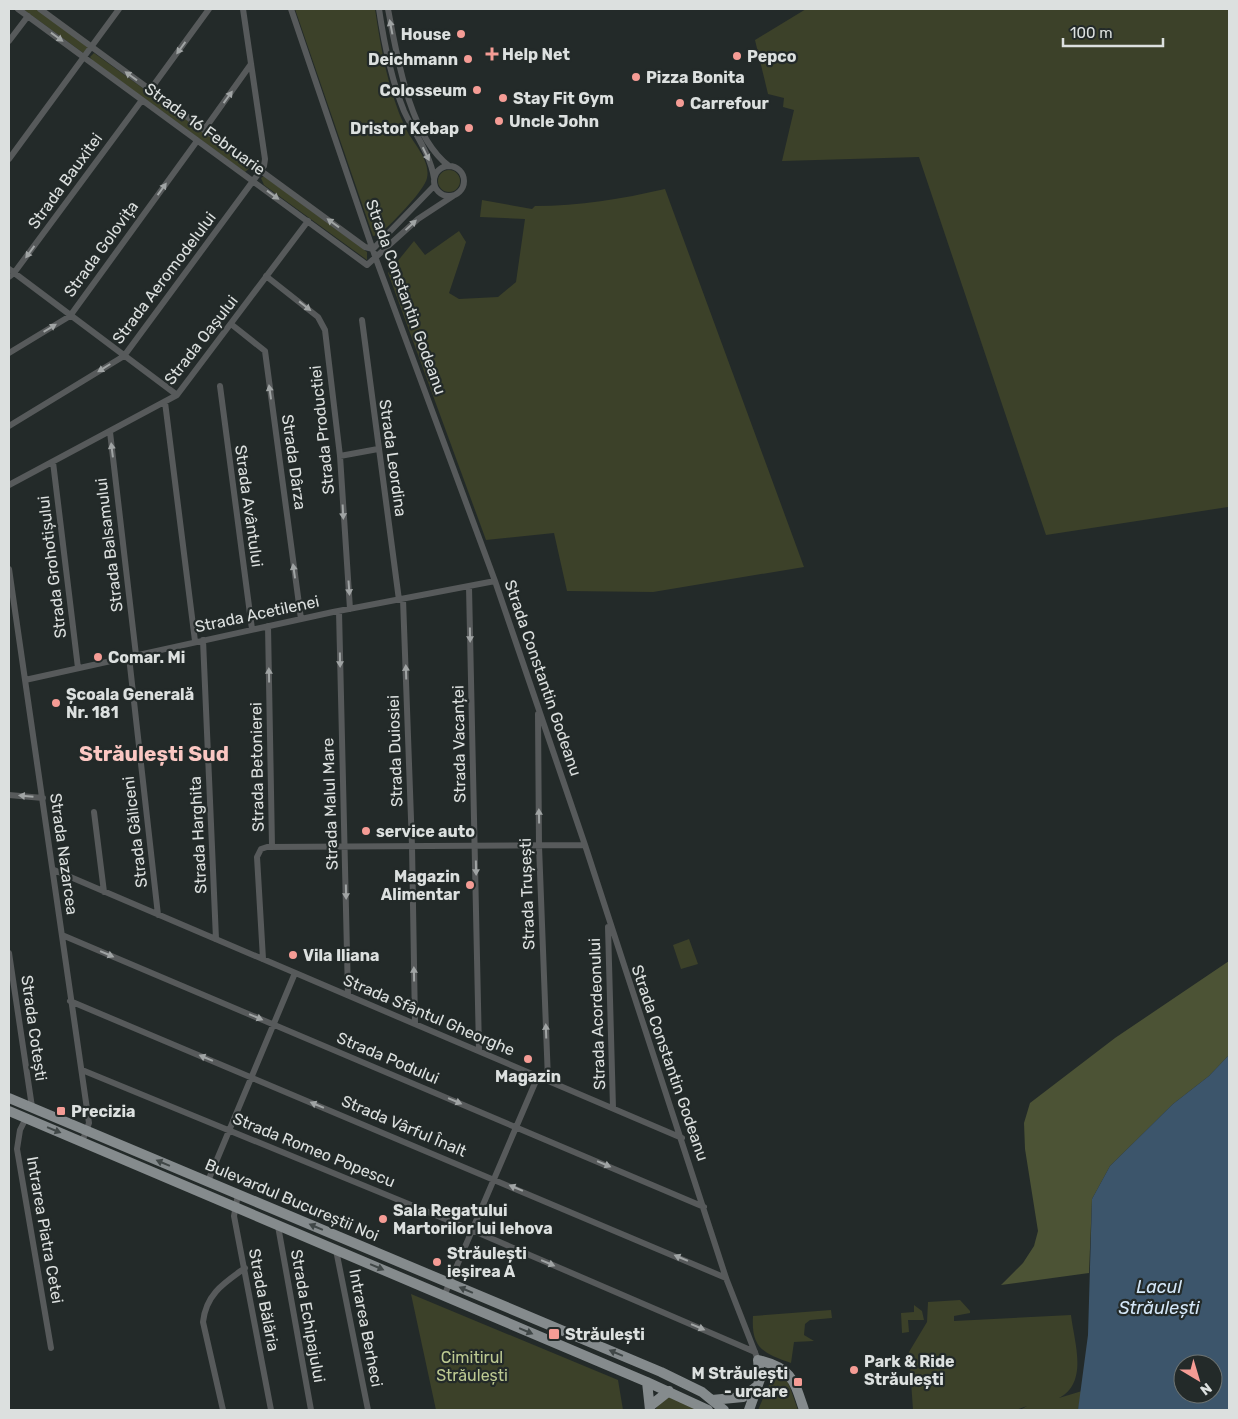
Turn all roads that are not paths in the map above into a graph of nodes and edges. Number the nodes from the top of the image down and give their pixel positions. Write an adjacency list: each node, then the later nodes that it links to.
1 (18, 9): 9 (street, Strada 16 Februarie)
2 (40, 9): 11 (street, Strada 16 Februarie)
3 (119, 9): 11 (street)
4 (209, 9): 14 (street, one-way to 14)
5 (243, 9): 13 (street)
6 (291, 9): 26 (street, Strada Constantin Godeanu)
7 (379, 9): 21 (street, one-way to 21)
8 (388, 9): 19 (street, one-way to 8)
9 (28, 16): 10 (street); 12 (street, Strada 16 Februarie, one-way to 12)
10 (9, 42)
11 (91, 47): 12 (street); 14 (street, Strada 16 Februarie, one-way to 11)
12 (84, 56): 15 (street, Strada 16 Februarie); 18 (street)
13 (251, 64): 16 (street, one-way to 13); 20 (street)
14 (150, 90): 16 (street, Strada 16 Februarie)
15 (142, 100): 17 (street, Strada 16 Februarie); 28 (street, Strada Bauxitei, one-way to 28)
16 (204, 130): 20 (street, Strada 16 Februarie)
17 (197, 141): 22 (street, Strada 16 Februarie); 30 (street, Strada Golovița, one-way to 17)
18 (9, 159)
19 (450, 166): 21 (street); 24 (street)
20 (261, 170): 22 (street, Strada Aeromodelului); 26 (street, Strada 16 Februarie, one-way to 20)
21 (434, 178): 23 (street)
22 (254, 181): 25 (street, Strada 16 Februarie, one-way to 25); 34 (street, Strada Aeromodelului)
23 (434, 186): 24 (street); 26 (street)
24 (453, 196): 27 (street, one-way to 24)
25 (308, 221): 27 (street, Strada 16 Februarie); 29 (street, Strada Oașului)
26 (373, 248): 27 (street, Strada Constantin Godeanu)
27 (376, 259): 45 (street, Strada Constantin Godeanu)
28 (11, 273): 30 (street)
29 (266, 276): 32 (street, Strada Oașului); 41 (street, Strada Productiei, one-way to 41)
30 (70, 316): 33 (street, Strada Golovița, one-way to 30); 34 (street)
31 (362, 320): 40 (street, Strada Leordina)
32 (231, 324): 36 (street, Strada Oașului); 50 (street, Strada Dârza, one-way to 32)
33 (9, 353)
34 (124, 356): 36 (street); 38 (street, Strada Aeromodelului, one-way to 38)
35 (220, 386): 52 (street, Strada Avântului)
36 (177, 395): 37 (street, Strada Oașului)
37 (165, 402): 39 (street, Strada Oașului); 53 (street, Strada Harghita)
38 (9, 426)
39 (110, 432): 42 (street, Strada Oașului); 54 (street, Strada Balsamului, one-way to 39)
40 (378, 449): 41 (street); 47 (street, Strada Leordina)
41 (340, 456): 48 (street, Strada Productiei, one-way to 48)
42 (53, 462): 43 (street, Strada Oașului); 56 (street, Strada Grohotișului)
43 (9, 486)
44 (9, 569): 57 (street, Strada Nazarcea)
45 (495, 582): 46 (street, Strada Acetilenei); 58 (street, Strada Constantin Godeanu)
46 (469, 587): 47 (street, Strada Acetilenei); 62 (street, Strada Vacanței, one-way to 62)
47 (401, 599): 48 (street, Strada Acetilenei); 66 (street, Strada Duiosiei, one-way to 47)
48 (350, 609): 49 (street, Strada Acetilenei)
49 (339, 611): 50 (street, Strada Acetilenei); 65 (street, Strada Malul Mare, one-way to 65)
50 (301, 619): 51 (street, Strada Acetilenei)
51 (268, 626): 52 (street, Strada Acetilenei); 64 (street, Strada Betonierei, one-way to 51)
52 (252, 629): 53 (street, Strada Acetilenei)
53 (199, 641): 54 (street, Strada Acetilenei); 73 (street, Strada Harghita)
54 (136, 655): 55 (street, Strada Acetilenei)
55 (128, 657): 56 (street, Strada Acetilenei); 70 (street, Strada Găliceni)
56 (78, 668): 57 (street, Strada Acetilenei)
57 (26, 680): 60 (street, Strada Nazarcea)
58 (538, 707): 63 (street, Strada Constantin Godeanu); 67 (street, Strada Trușești, one-way to 58)
59 (9, 795): 60 (street, one-way to 59)
60 (43, 798): 68 (street, Strada Nazarcea)
61 (94, 812): 69 (street)
62 (475, 844): 66 (street); 67 (street); 81 (street, Strada Vacanței, one-way to 81)
63 (584, 845): 67 (street); 71 (street, Strada Constantin Godeanu)
64 (272, 846): 65 (street); 75 (street, Strada Betonierei)
65 (345, 846): 66 (street); 77 (street, Strada Malul Mare, one-way to 77)
66 (412, 846): 79 (street, Strada Duiosiei, one-way to 66)
67 (539, 846): 85 (street, Strada Trușești, one-way to 67)
68 (54, 870): 69 (street, Strada Sfântul Gheorghe); 72 (street, Strada Nazarcea)
69 (104, 892): 70 (street, Strada Sfântul Gheorghe)
70 (158, 914): 73 (street, Strada Sfântul Gheorghe)
71 (607, 918): 88 (street, Strada Acordeonului); 94 (street, Strada Constantin Godeanu)
72 (62, 935): 78 (street, Strada Nazarcea); 80 (street, Strada Podului, one-way to 80)
73 (216, 939): 75 (street, Strada Sfântul Gheorghe)
74 (9, 953): 87 (street, Strada Cotești)
75 (263, 959): 76 (street, Strada Sfântul Gheorghe)
76 (295, 973): 77 (street, Strada Sfântul Gheorghe); 80 (street)
77 (348, 995): 79 (street, Strada Sfântul Gheorghe)
78 (70, 1001): 82 (street, Strada Nazarcea); 84 (street, Strada Vârful Înalt, one-way to 78)
79 (415, 1023): 81 (street, Strada Sfântul Gheorghe)
80 (273, 1024): 84 (street); 91 (street, Strada Podului, one-way to 91)
81 (479, 1050): 83 (street, Strada Sfântul Gheorghe)
82 (82, 1070): 92 (street, Strada Romeo Popescu); 93 (street, Strada Nazarcea)
83 (538, 1076): 85 (street, Strada Sfântul Gheorghe); 91 (street)
84 (251, 1078): 92 (street); 96 (street, Strada Vârful Înalt, one-way to 84)
85 (548, 1080): 88 (street, Strada Sfântul Gheorghe)
86 (9, 1098): 87 (main road, Bulevardul Bucureștii Noi)
87 (32, 1107): 93 (main road, Bulevardul Bucureștii Noi)
88 (614, 1108): 94 (street, Strada Sfântul Gheorghe)
89 (9, 1112): 90 (main road, Bulevardul Bucureștii Noi)
90 (26, 1118): 95 (main road, Bulevardul Bucureștii Noi, one-way to 95); 108 (street, Intrarea Piatra Cetei)
91 (517, 1127): 96 (street); 100 (street, Strada Podului, one-way to 100)
92 (229, 1129): 97 (street); 102 (street, Strada Romeo Popescu)
93 (87, 1130): 95 (street, Strada Nazarcea); 97 (main road, Bulevardul Bucureștii Noi, one-way to 93)
94 (682, 1138): 100 (street, Strada Constantin Godeanu)
95 (82, 1142): 99 (main road, Bulevardul Bucureștii Noi)
96 (495, 1179): 102 (street); 105 (street, Strada Vârful Înalt, one-way to 96)
97 (208, 1181): 98 (main road, Bulevardul Bucureștii Noi)
98 (238, 1194): 99 (street, Strada Bălăria); 106 (main road, Bulevardul Bucureștii Noi, one-way to 98)
99 (235, 1207): 101 (main road, Bulevardul Bucureștii Noi); 104 (street, Strada Bălăria)
100 (704, 1207): 105 (street, Strada Constantin Godeanu)
101 (278, 1226): 103 (main road, Bulevardul Bucureștii Noi); 117 (street, Strada Echipajului)
102 (473, 1230): 106 (street); 109 (street, Strada Romeo Popescu, one-way to 109)
103 (336, 1250): 107 (main road, Bulevardul Bucureștii Noi, one-way to 107); 118 (street, Intrarea Berheci)
104 (245, 1268): 115 (street); 116 (street, Strada Bălăria)
105 (726, 1278): 109 (street, Strada Constantin Godeanu)
106 (450, 1282): 107 (street); 113 (main road, Bulevardul Bucureștii Noi, one-way to 106)
107 (444, 1296): 110 (main road, Bulevardul Bucureștii Noi, one-way to 110)
108 (51, 1348)
109 (757, 1356): 111 (main road); 122 (main road)
110 (647, 1382): 112 (main road, Bulevardul Bucureștii Noi); 114 (main road)
111 (758, 1384): 113 (main road); 121 (main road)
112 (669, 1392): 114 (main road); 119 (main road, Bulevardul Bucureștii Noi)
113 (712, 1400): 120 (main road, Bulevardul Bucureștii Noi)
114 (650, 1408)
115 (223, 1410)
116 (271, 1410)
117 (311, 1410)
118 (368, 1410)
119 (708, 1410)
120 (724, 1410)
121 (749, 1410)
122 (804, 1410)

